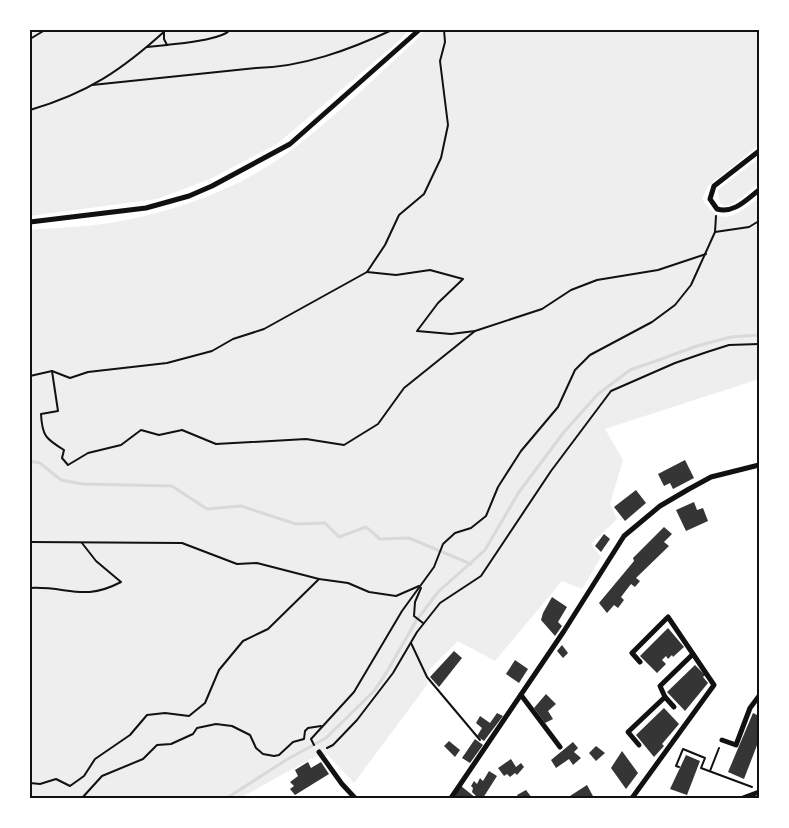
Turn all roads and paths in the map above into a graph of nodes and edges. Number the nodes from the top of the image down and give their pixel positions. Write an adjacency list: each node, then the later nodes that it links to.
1 (45, 30): 7 (path)
2 (230, 30): 8 (path)
3 (392, 30): 10 (path)
4 (419, 30): 16 (street)
5 (444, 30): 19 (path)
6 (165, 31): 8 (path); 9 (path)
7 (30, 39)
8 (167, 45): 9 (path)
9 (147, 48): 10 (path)
10 (92, 85): 11 (path)
11 (30, 110)
12 (759, 151): 14 (street)
13 (759, 190): 14 (street)
14 (717, 209): 17 (path)
15 (759, 221): 17 (path)
16 (30, 222)
17 (715, 232): 18 (path)
18 (706, 254): 20 (path); 28 (path)
19 (367, 272): 20 (path); 22 (path)
20 (475, 331): 22 (path)
21 (759, 344): 30 (path)
22 (52, 371): 23 (path)
23 (30, 376)
24 (759, 465): 34 (street)
25 (30, 542): 26 (path)
26 (82, 542): 27 (path); 29 (path)
27 (319, 579): 28 (path); 47 (path)
28 (422, 586): 30 (path); 38 (path)
29 (30, 588)
30 (423, 623): 31 (path)
31 (411, 643): 42 (path); 44 (path)
32 (693, 654): 33 (street); 36 (street); 52 (street)
33 (640, 662)
34 (521, 696): 42 (street); 43 (street)
35 (759, 696): 39 (street)
36 (665, 697): 37 (street); 41 (street)
37 (674, 707)
38 (321, 726): 40 (path); 49 (path)
39 (722, 740): 46 (path)
40 (312, 742)
41 (639, 745)
42 (485, 746): 51 (street)
43 (560, 747)
44 (319, 752): 50 (street)
45 (679, 767): 46 (path)
46 (710, 771): 48 (path)
47 (30, 783)
48 (759, 791): 53 (street)
49 (82, 798)
50 (355, 798)
51 (451, 798)
52 (632, 798)
53 (743, 798)

